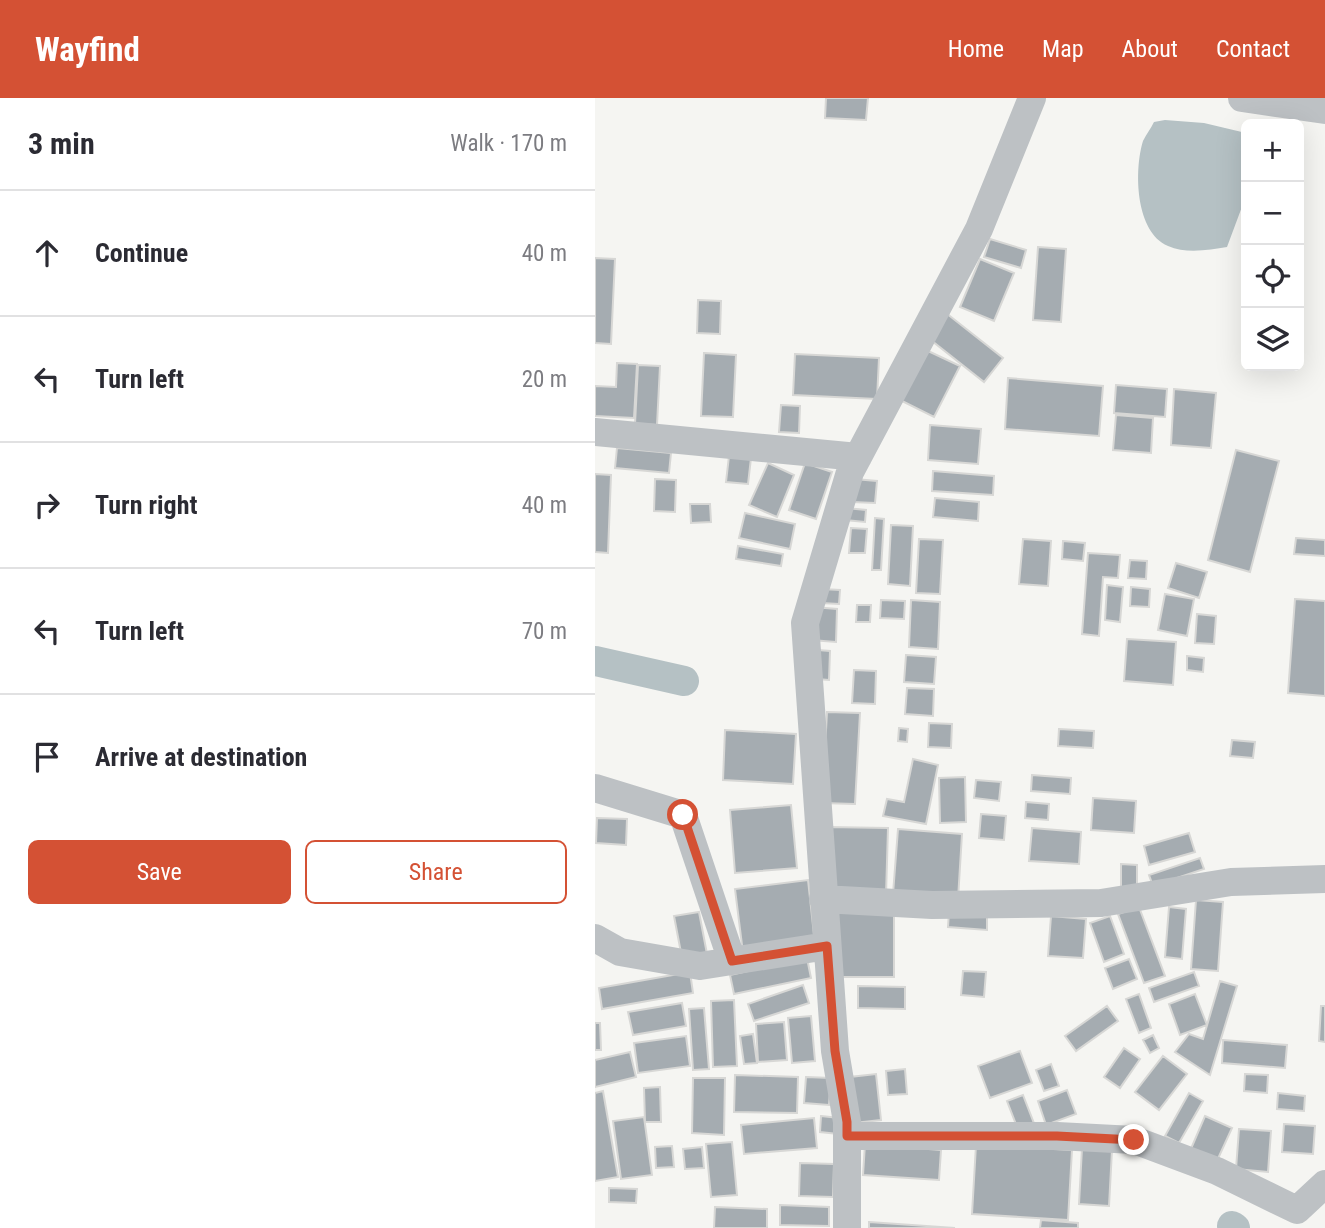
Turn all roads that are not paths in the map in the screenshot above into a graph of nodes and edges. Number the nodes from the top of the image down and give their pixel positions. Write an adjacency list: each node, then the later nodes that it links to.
1 (1036, 98): 5 (street)
2 (1242, 98): 3 (street)
3 (1325, 110)
4 (595, 432): 5 (street)
5 (858, 457): 8 (street)
6 (595, 788): 11 (street)
7 (1325, 879): 8 (street)
8 (824, 899): 10 (street)
9 (595, 938): 11 (street)
10 (827, 946): 11 (street); 12 (street)
11 (732, 961)
12 (847, 1136): 13 (street); 14 (street)
13 (1325, 1184)
14 (847, 1228)

